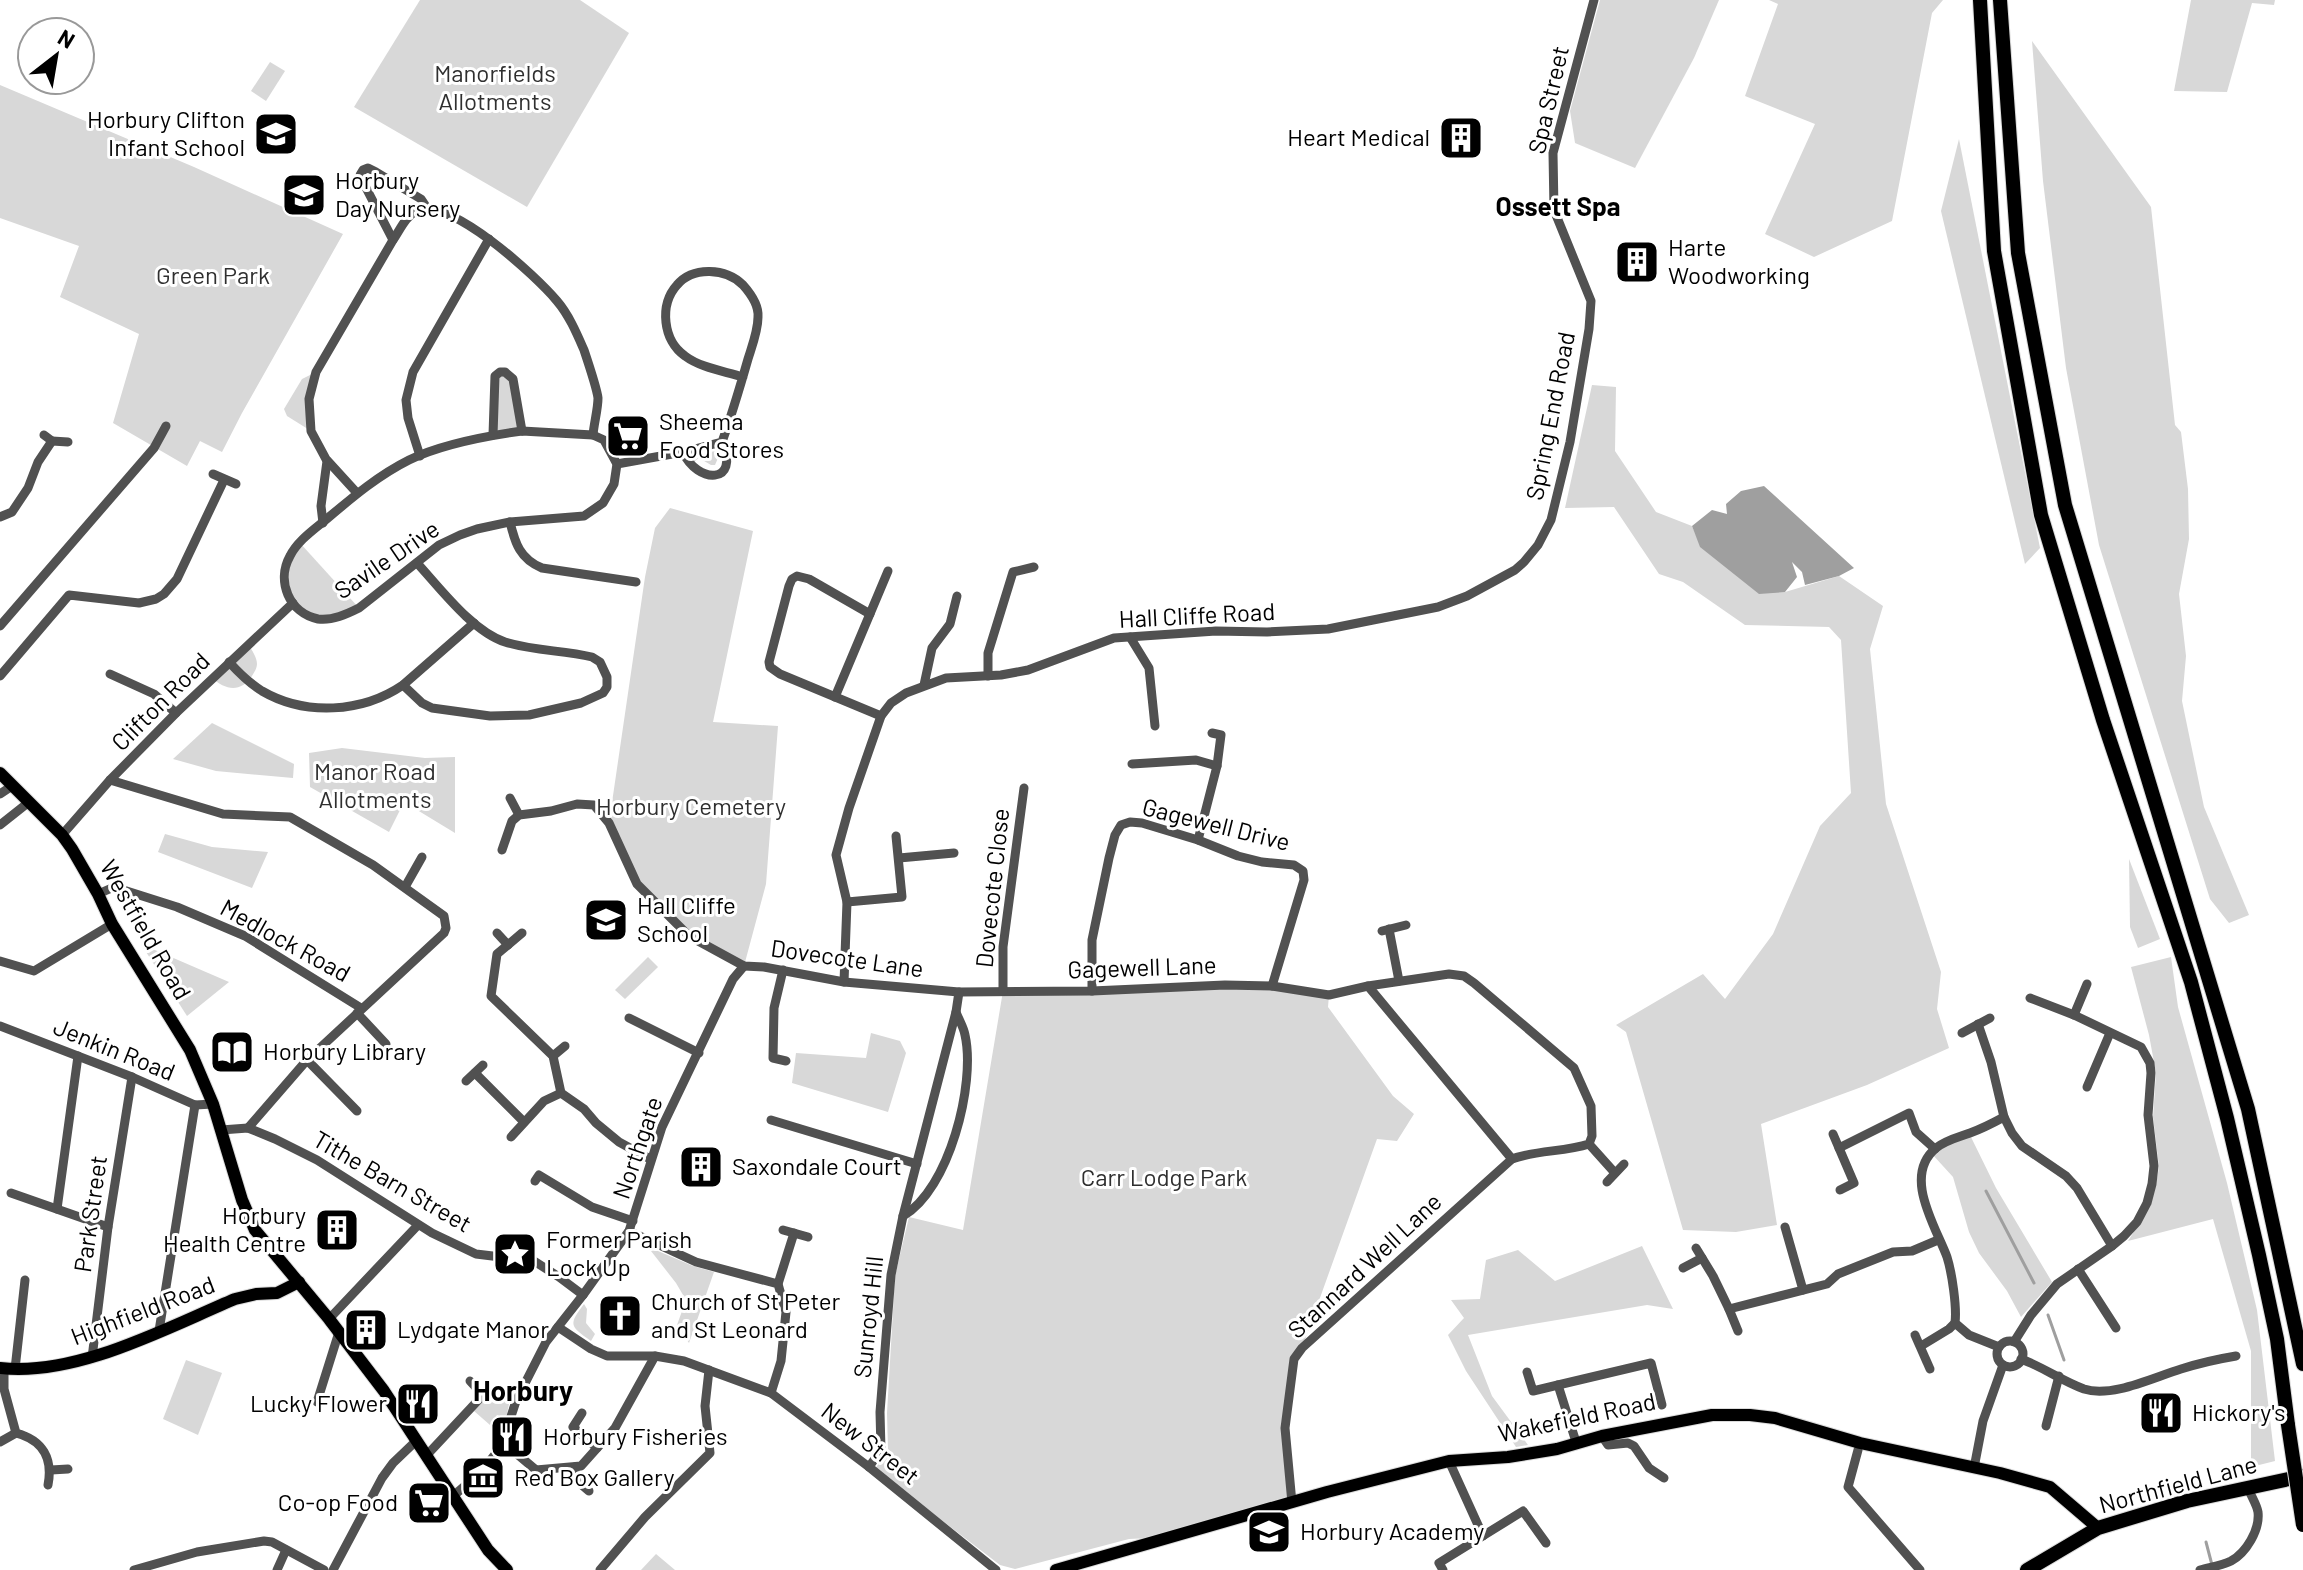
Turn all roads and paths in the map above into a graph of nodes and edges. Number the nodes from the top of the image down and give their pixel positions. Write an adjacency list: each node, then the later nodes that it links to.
1 (1594, 0): 5 (street, Spa Street)
2 (1980, 0): 208 (highway, bridge)
3 (2000, 0): 172 (highway)
4 (427, 208): 6 (street); 7 (street); 7 (street)
5 (1554, 210): 37 (street, Spring End Road)
6 (489, 239): 12 (street); 16 (street)
7 (393, 240): 17 (street)
8 (743, 377): 8 (street); 14 (street)
9 (166, 426): 36 (street)
10 (522, 431): 11 (street); 11 (street); 12 (street)
11 (493, 435): 16 (street)
12 (593, 435): 18 (street)
13 (68, 442): 23 (street)
14 (722, 442): 15 (street); 15 (street)
15 (683, 452): 18 (street)
16 (420, 456): 22 (street)
17 (327, 461): 22 (street); 25 (street)
18 (617, 464): 24 (street, Savile Drive)
19 (213, 474): 20 (street)
20 (224, 480): 21 (street); 41 (street)
21 (236, 484)
22 (357, 493): 25 (street)
23 (0, 517)
24 (510, 522): 26 (street, Savile Drive); 29 (street)
25 (323, 523): 33 (street)
26 (417, 563): 33 (street, Savile Drive); 35 (street)
27 (1034, 567): 42 (street)
28 (889, 569): 34 (street)
29 (618, 579): 30 (street); 31 (street)
30 (636, 582)
31 (617, 593)
32 (957, 596): 44 (street)
33 (293, 603): 39 (street, Clifton Road)
34 (870, 614): 45 (street); 45 (street)
35 (474, 623): 43 (street); 43 (street)
36 (0, 626)
37 (1328, 629): 38 (street, Hall Cliffe Road)
38 (1130, 637): 42 (street, Hall Cliffe Road); 48 (street)
39 (229, 662): 43 (street); 46 (street, Clifton Road)
40 (110, 674): 46 (street)
41 (0, 676)
42 (988, 676): 44 (street, Hall Cliffe Road)
43 (403, 685)
44 (924, 685): 47 (street, Hall Cliffe Road)
45 (835, 697): 47 (street)
46 (176, 713): 53 (street, Clifton Road)
47 (881, 716): 70 (street)
48 (1155, 726)
49 (1212, 733): 51 (street)
50 (1132, 764): 51 (street)
51 (1217, 766): 63 (street)
52 (0, 773): 54 (main road, Westfield Road)
53 (110, 780): 61 (street, Clifton Road); 68 (street)
54 (12, 786): 56 (street); 58 (main road, Westfield Road)
55 (1024, 788): 84 (street, Dovecote Close)
56 (0, 794)
57 (510, 798): 59 (street)
58 (29, 802): 60 (street); 61 (main road, Westfield Road)
59 (519, 815): 64 (street); 77 (street, Dovecote Lane)
60 (0, 825)
61 (62, 835): 69 (main road, Westfield Road)
62 (896, 836): 67 (street)
63 (1198, 840): 82 (street, Gagewell Drive); 85 (street, Gagewell Drive)
64 (502, 850)
65 (954, 853): 67 (street)
66 (422, 857): 68 (street)
67 (899, 858): 70 (street)
68 (405, 887): 88 (street)
69 (98, 894): 71 (main road, Westfield Road); 88 (street, Medlock Road)
70 (847, 902): 80 (street)
71 (112, 924): 76 (street); 110 (main road, Westfield Road)
72 (1406, 925): 79 (street)
73 (497, 933): 75 (street)
74 (522, 933): 75 (street)
75 (508, 945): 101 (street)
76 (0, 961)
77 (744, 966): 78 (street, Dovecote Lane); 99 (street, Northgate)
78 (783, 970): 80 (street, Dovecote Lane); 103 (street)
79 (1399, 981): 83 (street); 120 (street)
80 (844, 982): 86 (street, Dovecote Lane)
81 (2087, 984): 90 (street)
82 (1272, 986): 83 (street, Gagewell Lane); 85 (street, Gagewell Lane)
83 (1368, 986): 124 (street)
84 (1003, 991): 85 (street, Gagewell Lane); 86 (street, Gagewell Lane)
85 (1092, 991)
86 (959, 992): 89 (street, Sunroyd Hill)
87 (2030, 998): 90 (street)
88 (359, 1010): 97 (street, Medlock Road); 102 (street)
89 (956, 1012): 125 (street, Sunroyd Hill); 133 (street, Sunroyd Hill)
90 (2074, 1015): 96 (street)
91 (629, 1018): 99 (street)
92 (1990, 1018): 93 (street)
93 (1978, 1024): 95 (street); 113 (street)
94 (0, 1026): 100 (street, Jenkin Road)
95 (1962, 1033)
96 (2110, 1033): 108 (street); 142 (street)
97 (386, 1044)
98 (565, 1046): 101 (street)
99 (699, 1053): 123 (street, Northgate)
100 (78, 1056): 106 (street, Jenkin Road); 132 (street)
101 (553, 1056): 109 (street)
102 (307, 1060): 112 (street); 116 (street)
103 (786, 1061)
104 (483, 1065): 105 (street)
105 (475, 1073): 107 (street); 115 (street)
106 (132, 1077): 111 (street, Jenkin Road); 136 (street, Park Street)
107 (466, 1081)
108 (2087, 1087)
109 (561, 1093): 115 (street); 123 (street)
110 (213, 1104): 111 (street, Jenkin Road); 117 (main road, Westfield Road)
111 (195, 1105): 161 (street)
112 (357, 1111)
113 (2004, 1117): 122 (street); 142 (street)
114 (771, 1120): 125 (street)
115 (524, 1122): 119 (street)
116 (248, 1128): 117 (street, Tithe Barn Street); 134 (street, Tithe Barn Street)
117 (221, 1130): 150 (main road, Westfield Road)
118 (1833, 1134): 121 (street)
119 (511, 1137)
120 (1589, 1144): 124 (street); 127 (street)
121 (1839, 1148): 122 (street); 130 (street)
122 (1935, 1149): 141 (street)
123 (650, 1159): 135 (street, Northgate)
124 (1512, 1159): 207 (street, Stannard Well Lane)
125 (917, 1164): 133 (street, Sunroyd Hill)
126 (1624, 1164): 127 (street)
127 (1615, 1173): 129 (street)
128 (535, 1181): 135 (street)
129 (1607, 1182)
130 (1840, 1190)
131 (11, 1193): 132 (street)
132 (57, 1209): 136 (street)
133 (903, 1216): 197 (street, Sunroyd Hill)
134 (418, 1225): 153 (street, Tithe Barn Street); 157 (street)
135 (631, 1226): 151 (street); 153 (street, Northgate)
136 (108, 1227): 170 (street, Park Street)
137 (1785, 1227): 152 (street)
138 (783, 1230): 139 (street)
139 (794, 1233): 140 (street); 151 (street)
140 (808, 1237)
141 (1938, 1240): 145 (street); 158 (street)
142 (2112, 1246): 147 (street)
143 (1696, 1248): 144 (street)
144 (1702, 1258): 146 (street); 156 (street)
145 (1866, 1263): 148 (street); 152 (street)
146 (1683, 1268)
147 (2078, 1269): 160 (street); 165 (street)
148 (1871, 1273)
149 (25, 1280): 154 (street)
150 (299, 1282): 157 (main road, Westfield Road); 161 (main road, Highfield Road)
151 (778, 1284): 181 (street)
152 (1803, 1290): 156 (street)
153 (583, 1295): 159 (street, Northgate)
154 (22, 1307): 155 (street); 174 (street)
155 (34, 1307)
156 (1729, 1309): 162 (street)
157 (329, 1319): 163 (main road, Westfield Road)
158 (1955, 1323): 166 (street); 167 (street)
159 (558, 1327): 168 (street, New Street); 191 (street, Northgate)
160 (2116, 1328)
161 (159, 1331): 170 (main road, Highfield Road)
162 (1738, 1331)
163 (339, 1332): 182 (street); 188 (main road, Westfield Road)
164 (1915, 1335): 166 (street)
165 (2014, 1342): 167 (street); 171 (street)
166 (1921, 1346): 175 (street)
167 (1999, 1347): 173 (street)
168 (655, 1356): 176 (street, New Street); 192 (street)
169 (2236, 1356): 178 (street)
170 (92, 1358): 174 (main road, Highfield Road)
171 (2021, 1359): 173 (street); 178 (street)
172 (2303, 1364)
173 (2003, 1365): 198 (street)
174 (6, 1369): 186 (street)
175 (1930, 1369)
176 (709, 1370): 181 (street, New Street); 219 (street)
177 (1527, 1372): 180 (street)
178 (2059, 1376): 185 (street)
179 (470, 1381): 194 (street)
180 (1558, 1385): 183 (street); 190 (street)
181 (771, 1393): 197 (street, New Street)
182 (317, 1402)
183 (1662, 1405)
184 (582, 1413): 192 (street)
185 (2046, 1426)
186 (16, 1433): 189 (street); 200 (street)
187 (1602, 1436): 190 (main road, Wakefield Road); 198 (main road, Wakefield Road); 202 (street)
188 (416, 1441): 194 (main road, Westfield Road); 217 (street)
189 (0, 1442)
190 (1576, 1442): 195 (main road, Wakefield Road)
191 (501, 1447): 196 (street); 206 (street)
192 (597, 1448): 196 (street)
193 (1858, 1450): 223 (street)
194 (426, 1456): 206 (main road, Westfield Road)
195 (1449, 1461): 207 (main road, Wakefield Road); 210 (street)
196 (575, 1467): 205 (street)
197 (869, 1467): 220 (street, New Street)
198 (1974, 1468): 209 (main road, Wakefield Road)
199 (68, 1469): 200 (street)
200 (51, 1470): 203 (street)
201 (2303, 1476): 204 (highway, Northfield Lane)
202 (1664, 1478)
203 (48, 1485)
204 (2248, 1488): 209 (highway, Northfield Lane); 213 (street)
205 (589, 1491)
206 (452, 1497): 218 (main road, Westfield Road)
207 (1292, 1503): 221 (main road, Wakefield Road)
208 (2303, 1525)
209 (2098, 1528): 224 (highway, Northfield Lane)
210 (1483, 1536): 211 (street); 222 (street)
211 (1540, 1539)
212 (286, 1550): 214 (street); 215 (street); 216 (street)
213 (2203, 1569)
214 (134, 1570)
215 (277, 1570)
216 (324, 1570)
217 (333, 1570)
218 (507, 1570)
219 (600, 1570)
220 (996, 1570)
221 (1056, 1570)
222 (1443, 1570)
223 (1920, 1570)
224 (2027, 1570)

